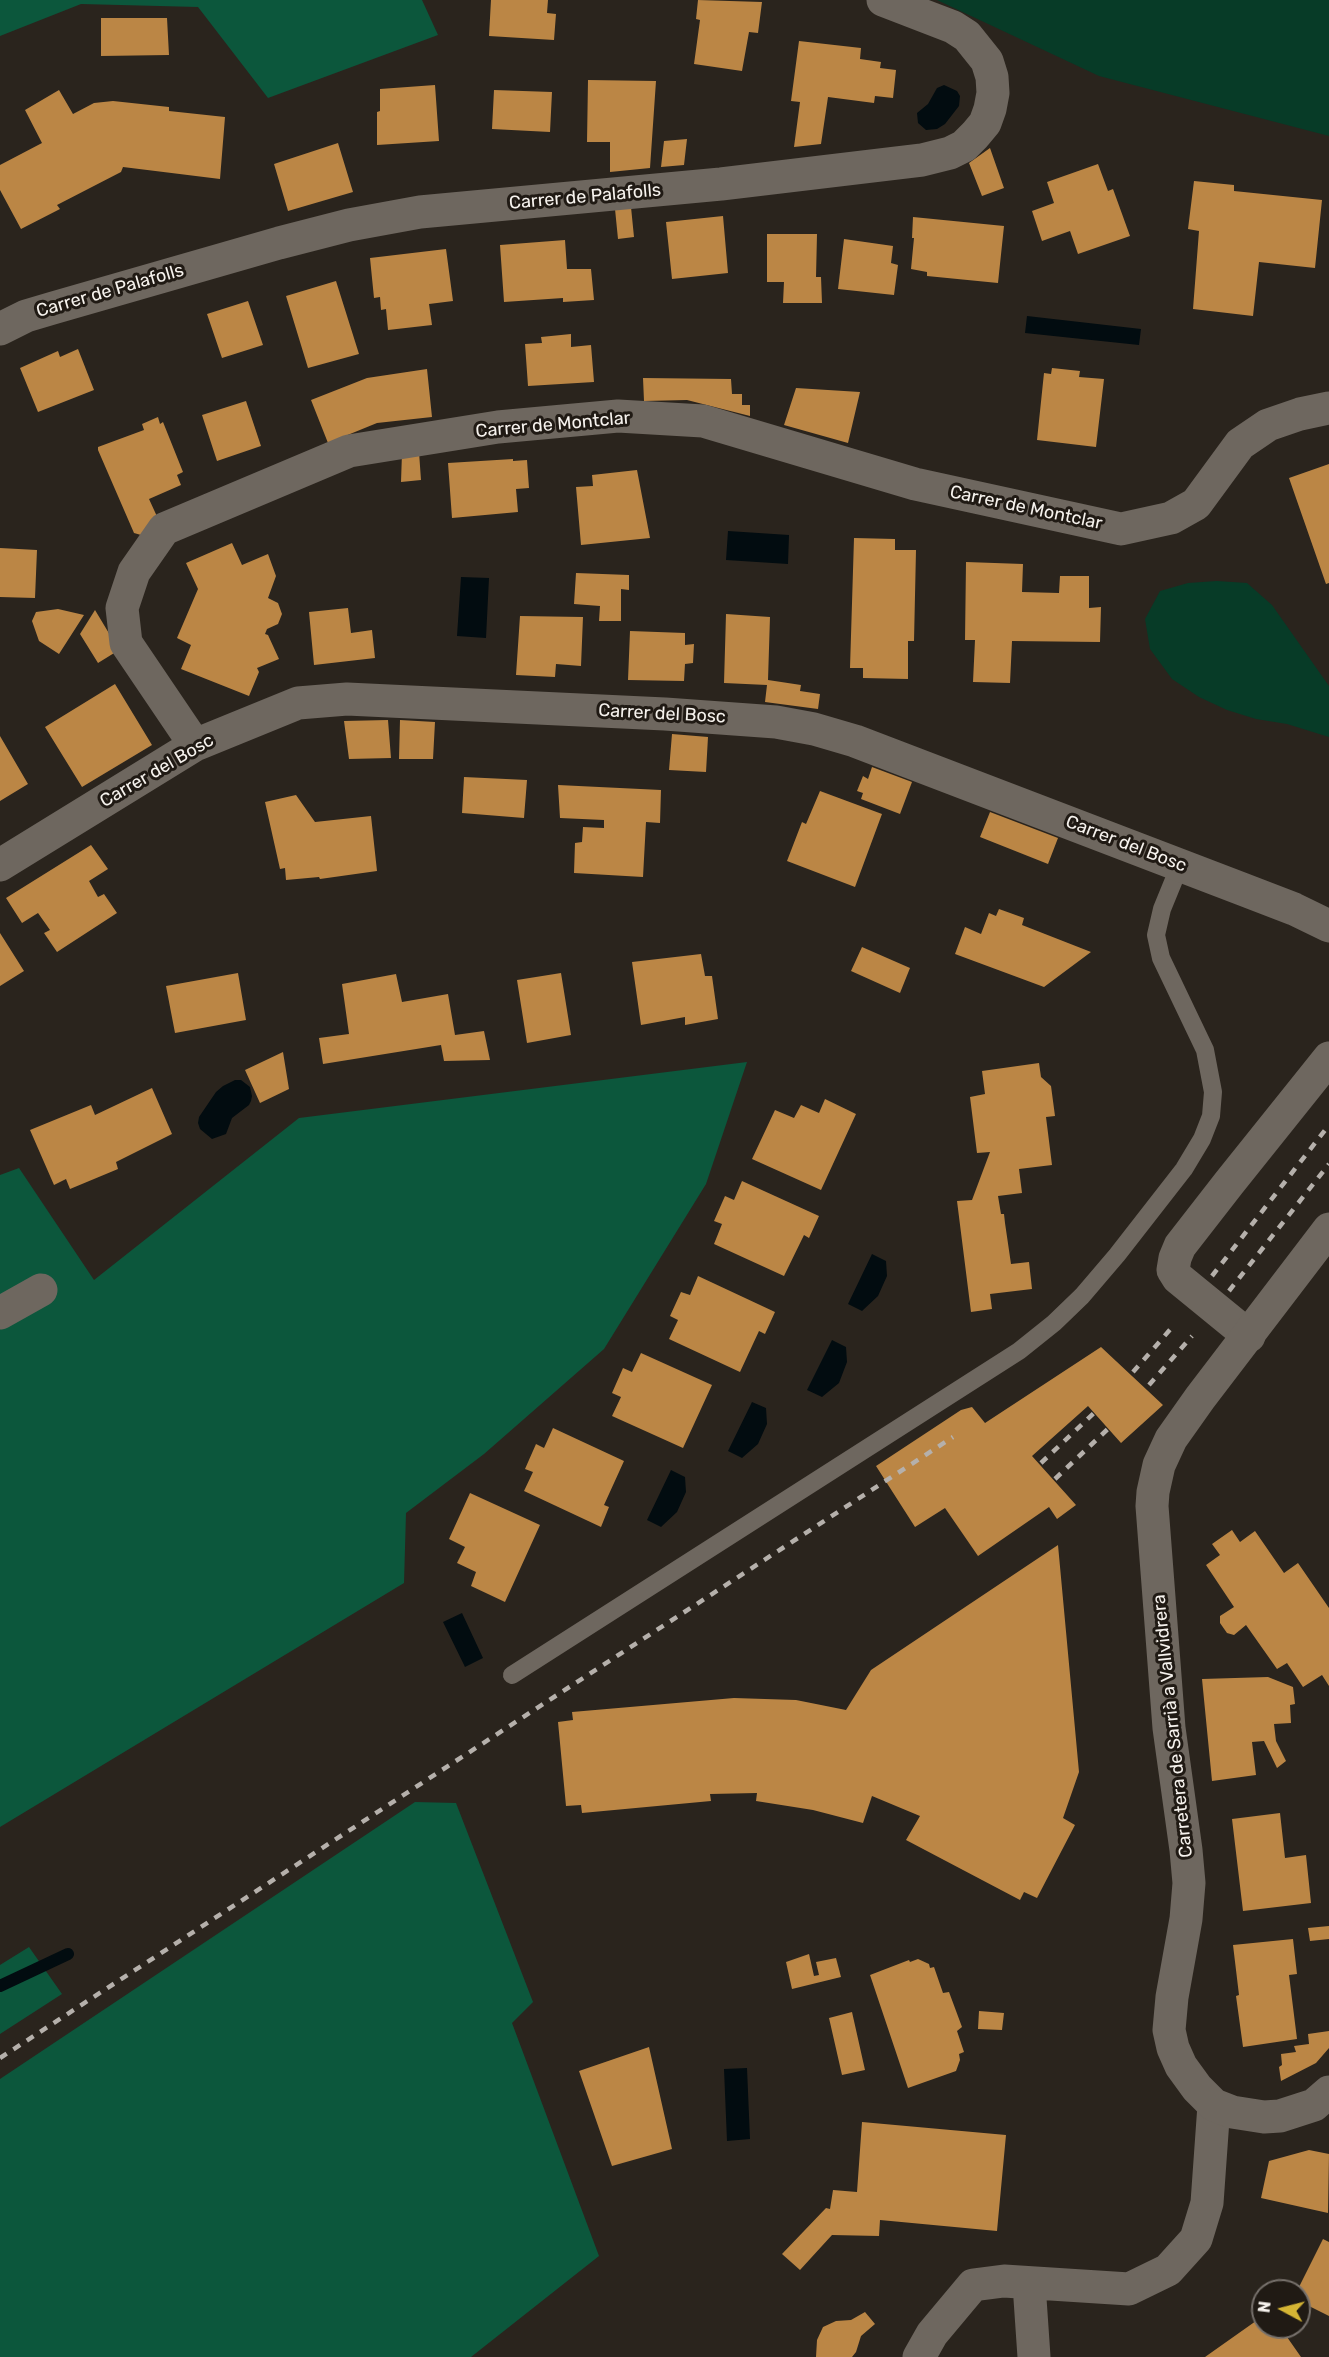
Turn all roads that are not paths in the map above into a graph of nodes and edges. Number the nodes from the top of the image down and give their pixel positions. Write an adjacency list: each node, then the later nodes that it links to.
1 (883, 0): 2 (street, Carrer de Palafolls)
2 (948, 14): 3 (street, Carrer de Palafolls)
3 (0, 329)
4 (1329, 408): 5 (street, Carrer de Montclar)
5 (195, 745): 6 (street, Carrer del Bosc); 7 (street, Carrer del Bosc)
6 (0, 865)
7 (1180, 865): 8 (street, Carrer del Bosc); 14 (lane)
8 (1329, 926)
9 (1329, 1058): 13 (street)
10 (1329, 1229): 13 (street, Carretera de Sarrià a Vallvidrera)
11 (41, 1290): 12 (street)
12 (0, 1313)
13 (1240, 1329): 16 (street, Carretera de Sarrià a Vallvidrera)
14 (512, 1675)
15 (1329, 2092): 16 (street, Carretera de Sarrià a Vallvidrera)
16 (1214, 2104): 17 (street)
17 (1029, 2284): 18 (street); 19 (street)
18 (919, 2357)
19 (1034, 2357)

